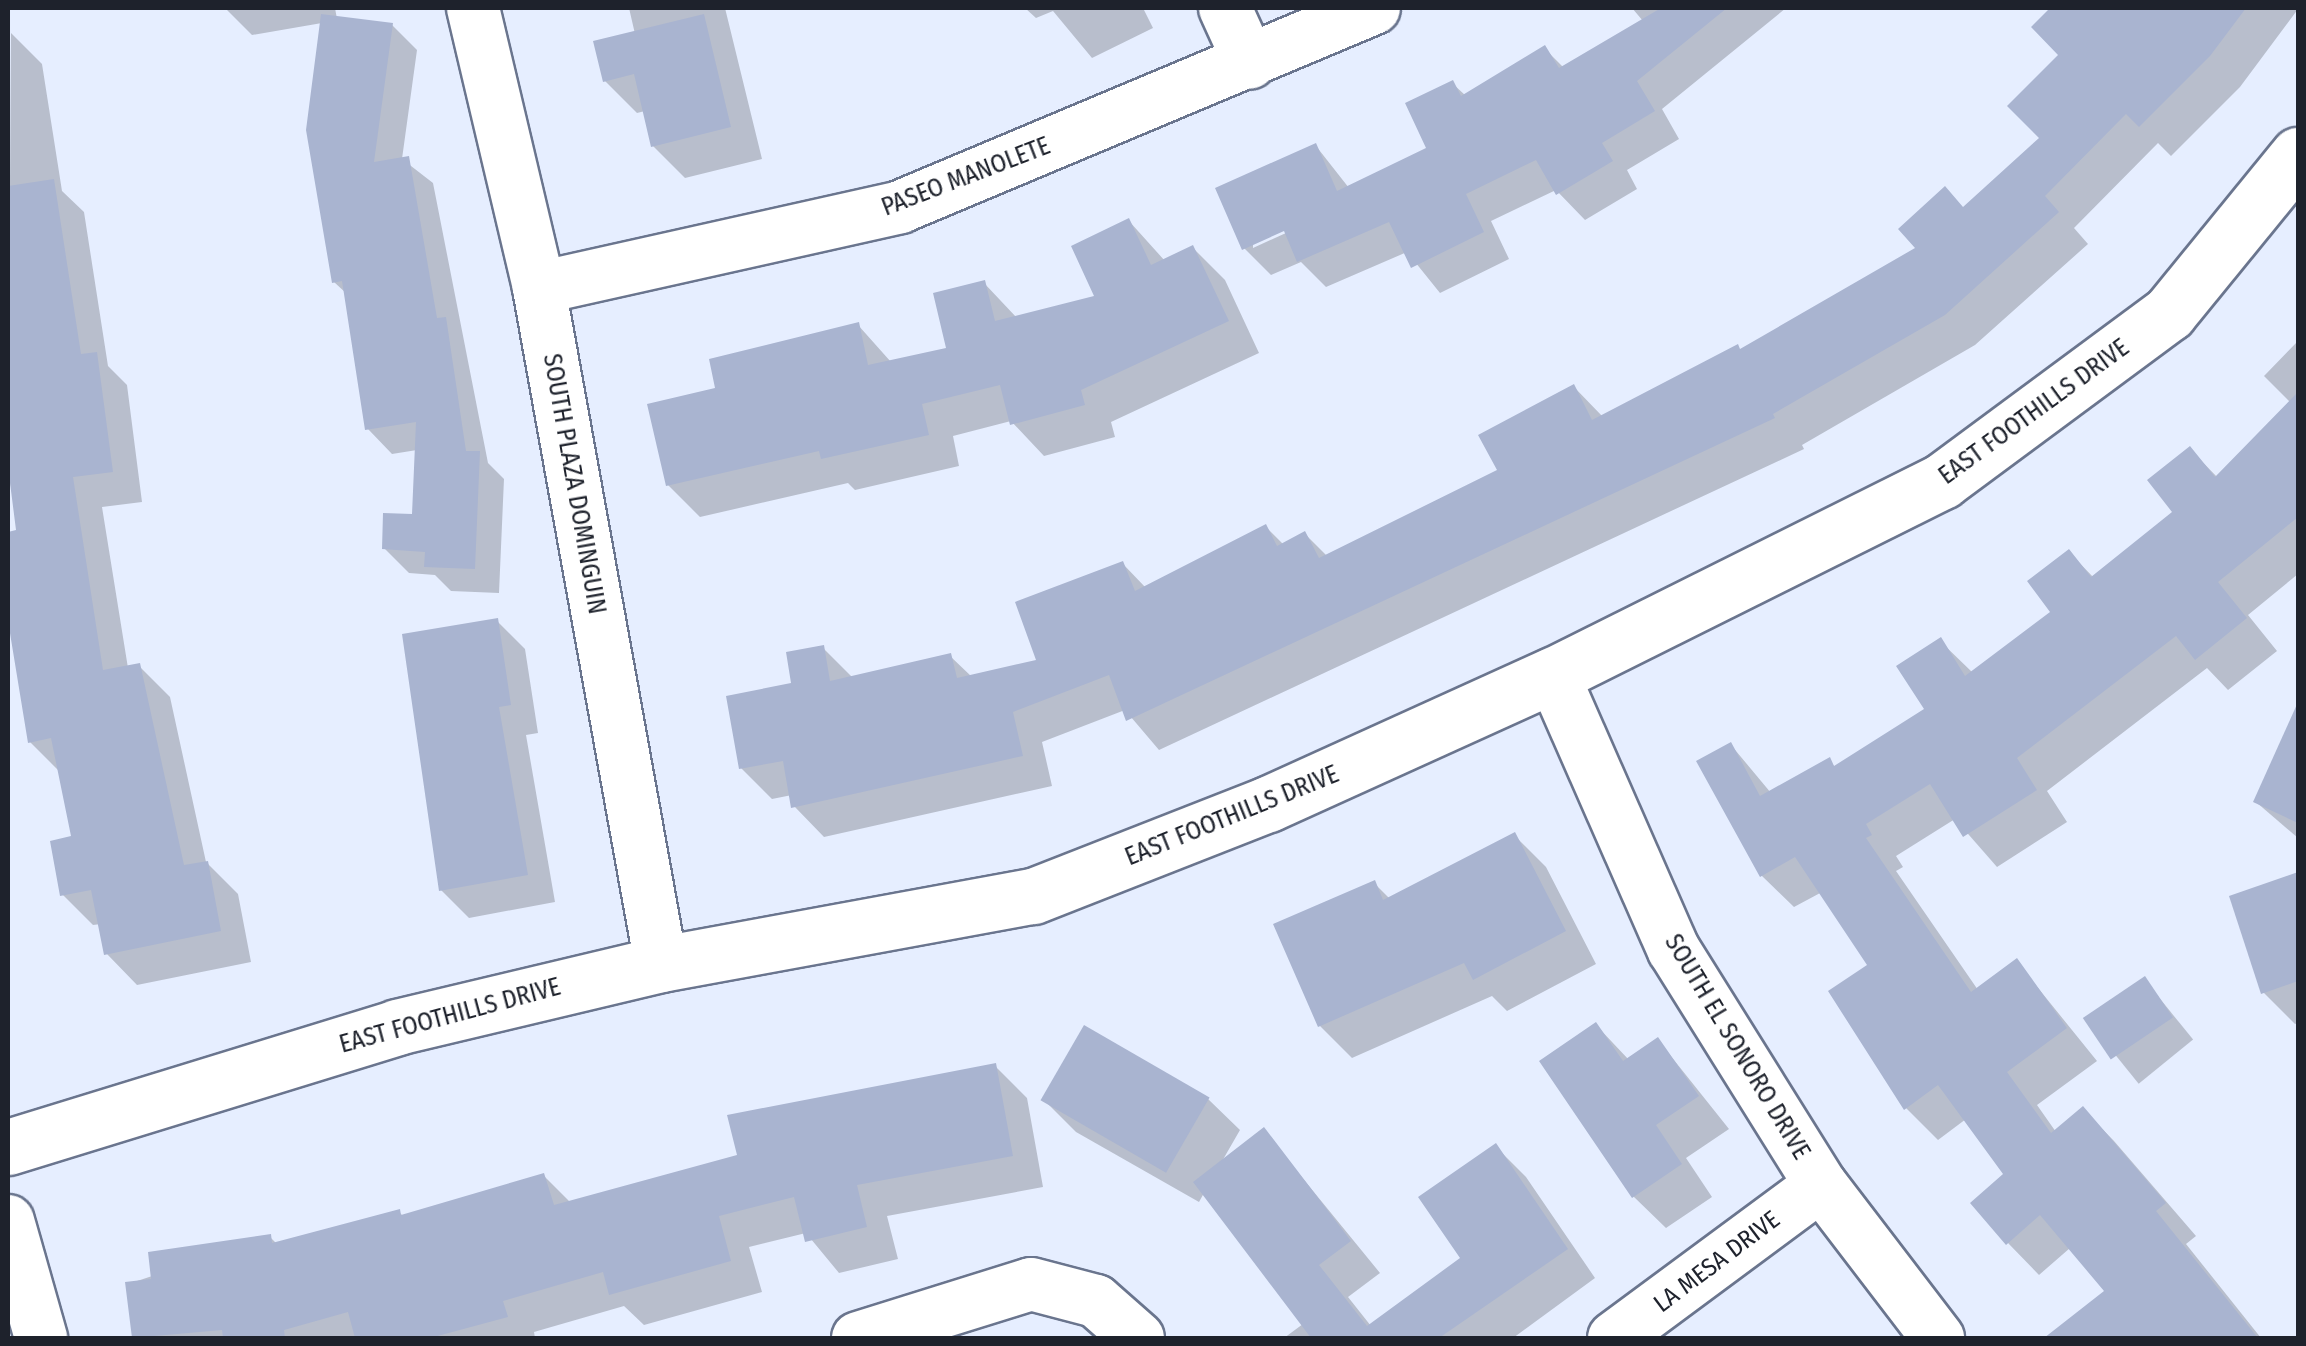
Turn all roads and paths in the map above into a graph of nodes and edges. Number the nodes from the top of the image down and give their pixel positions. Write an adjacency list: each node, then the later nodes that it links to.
1 (473, 8): 6 (street, SOUTH PLAZA DOMINGUIN)
2 (1225, 8): 4 (street)
3 (1374, 8): 4 (street, PASEO MANOLETE)
4 (1250, 63): 6 (street, PASEO MANOLETE)
5 (2298, 155): 7 (street, EAST FOOTHILLS DRIVE)
6 (539, 288): 8 (street, SOUTH PLAZA DOMINGUIN)
7 (1553, 675): 8 (street, EAST FOOTHILLS DRIVE); 10 (street, SOUTH EL SONORO DRIVE)
8 (661, 964): 9 (street, EAST FOOTHILLS DRIVE)
9 (8, 1147)
10 (1820, 1185): 15 (street, LA MESA DRIVE); 16 (street, SOUTH EL SONORO DRIVE)
11 (8, 1222): 12 (street)
12 (41, 1338)
13 (858, 1338): 14 (street)
14 (1138, 1338)
15 (1614, 1338)
16 (1938, 1338)

